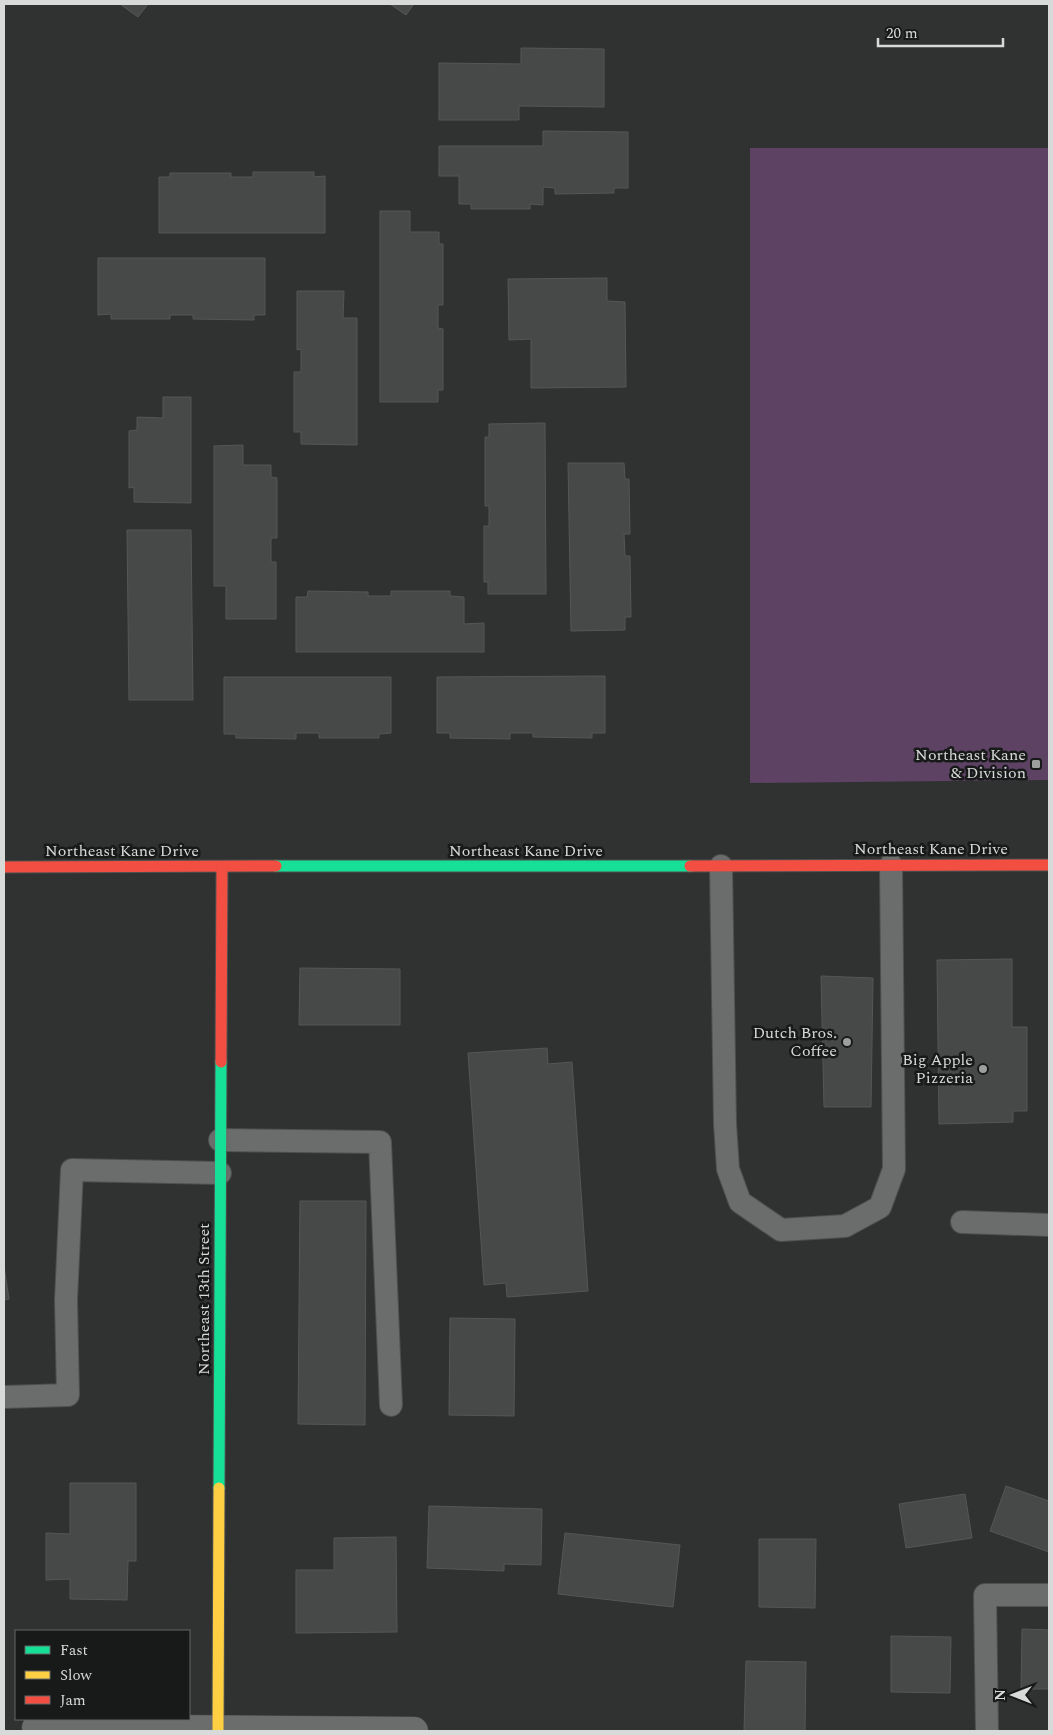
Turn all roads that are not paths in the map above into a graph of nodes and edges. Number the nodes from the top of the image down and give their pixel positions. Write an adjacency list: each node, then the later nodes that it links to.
1 (721, 866): 2 (main road, Northeast Kane Drive); 2 (lane); 4 (main road, Northeast Kane Drive)
2 (891, 866): 3 (main road, Northeast Kane Drive)
3 (1049, 866)
4 (222, 867): 5 (main road, Northeast Kane Drive); 6 (main road, Northeast 13th Street)
5 (4, 868)
6 (220, 1140): 7 (main road, Northeast 13th Street); 11 (lane)
7 (220, 1173): 10 (lane); 14 (main road, Northeast 13th Street)
8 (962, 1222): 9 (lane)
9 (1049, 1225)
10 (4, 1396)
11 (391, 1405)
12 (1049, 1595): 16 (lane)
13 (36, 1728): 14 (street)
14 (218, 1730): 15 (street)
15 (414, 1731)
16 (987, 1731)

